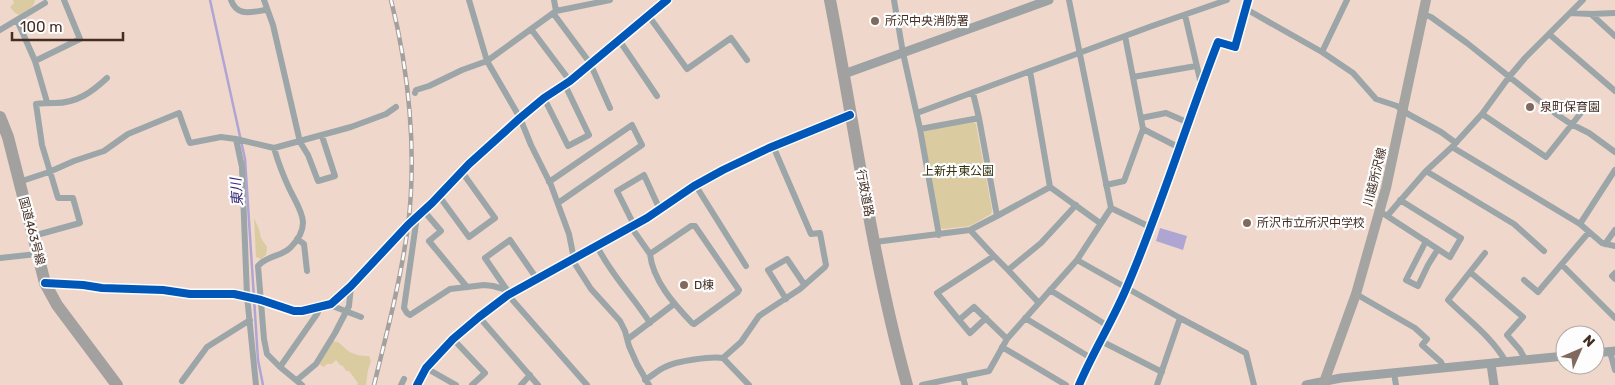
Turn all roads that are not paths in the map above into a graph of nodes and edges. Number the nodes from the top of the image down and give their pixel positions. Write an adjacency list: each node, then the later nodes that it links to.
1 (64, 0): 38 (street)
2 (231, 0): 19 (street)
3 (264, 0): 19 (street)
4 (470, 0): 39 (street)
5 (554, 0): 20 (street)
6 (610, 0): 20 (street)
7 (830, 0): 43 (highway, 行政道路)
8 (894, 0): 35 (street)
9 (1049, 0): 35 (street)
10 (1069, 0): 36 (street)
11 (1227, 0): 26 (street)
12 (1248, 0): 18 (street)
13 (1347, 0): 34 (street)
14 (1426, 0): 23 (main road, 川越所沢線)
15 (1583, 0): 21 (street)
16 (46, 1): 27 (street)
17 (662, 1): 25 (street)
18 (1246, 9): 34 (street); 48 (street)
19 (266, 10): 72 (street)
20 (554, 12): 28 (street); 40 (street)
21 (1570, 13): 24 (street); 30 (street)
22 (1615, 13): 24 (street)
23 (1423, 14): 45 (street); 58 (main road, 川越所沢線)
24 (1591, 14): 32 (street)
25 (648, 15): 33 (street); 37 (street)
26 (1185, 15): 31 (street); 41 (street)
27 (17, 20): 29 (street); 38 (street)
28 (531, 29): 39 (street); 47 (street)
29 (0, 30)
30 (1549, 34): 45 (street); 49 (street)
31 (1125, 36): 36 (street); 44 (street)
32 (1615, 36)
33 (619, 40): 40 (street); 52 (street)
34 (1322, 52): 58 (street)
35 (903, 53): 43 (street); 59 (street)
36 (1080, 53): 42 (street); 84 (street)
37 (747, 60)
38 (35, 61): 54 (street)
39 (487, 61): 50 (street); 63 (street)
40 (590, 63): 47 (street); 57 (street)
41 (1196, 66): 44 (street); 48 (street)
42 (1030, 72): 51 (street); 86 (street)
43 (844, 74): 61 (highway, 行政道路)
44 (1133, 77): 65 (street)
45 (1509, 77): 60 (street); 67 (street)
46 (107, 78): 54 (street)
47 (567, 83): 53 (street); 53 (street)
48 (1201, 86): 66 (street)
49 (1615, 91)
50 (415, 93)
51 (973, 93): 59 (street); 64 (street)
52 (657, 96)
53 (544, 98): 63 (street)
54 (47, 102): 79 (street)
55 (1588, 104): 67 (street)
56 (396, 107): 70 (street)
57 (610, 108)
58 (1403, 111): 73 (street); 94 (main road, 川越所沢線)
59 (917, 113): 68 (street)
60 (1482, 114): 67 (street); 73 (street)
61 (850, 115): 74 (street); 107 (highway, 行政道路)
62 (0, 117): 82 (highway, 国道463号線)
63 (520, 118): 80 (street); 83 (street)
64 (979, 118): 68 (street); 96 (street)
65 (1142, 118): 66 (street); 69 (street)
66 (1189, 123): 76 (street)
67 (1571, 124): 77 (street)
68 (920, 129): 104 (street)
69 (1143, 129): 76 (street); 84 (street)
70 (322, 136): 72 (street); 72 (street)
71 (236, 139): 75 (street); 79 (street); 138 (street)
72 (300, 142): 75 (street)
73 (1454, 145): 78 (street); 98 (street)
74 (773, 146): 85 (street); 131 (street)
75 (274, 148): 106 (street)
76 (1180, 148): 100 (street)
77 (1615, 152)
78 (1426, 171): 88 (street); 113 (street)
79 (49, 172): 82 (street); 105 (street)
80 (462, 172): 87 (street); 87 (street)
81 (1615, 172): 98 (street)
82 (19, 182): 105 (highway, 国道463号線)
83 (549, 182): 89 (street); 89 (street)
84 (1106, 185): 91 (street)
85 (696, 186): 93 (street); 122 (street)
86 (1050, 187): 90 (street); 96 (street)
87 (439, 196): 92 (street)
88 (1400, 200): 94 (street); 112 (street)
89 (558, 203): 119 (street)
90 (1076, 206): 97 (street); 123 (street)
91 (1111, 208): 97 (street); 100 (street)
92 (423, 210): 95 (street); 133 (street)
93 (660, 210): 99 (street); 99 (street)
94 (1383, 214): 108 (street); 137 (main road, 川越所沢線)
95 (417, 216): 132 (street); 133 (street)
96 (997, 216): 101 (street)
97 (1100, 223): 120 (street)
98 (1580, 224): 103 (street)
99 (632, 226): 110 (street); 116 (street)
100 (1150, 227): 134 (street)
101 (970, 230): 104 (street); 117 (street)
102 (1615, 230): 109 (street)
103 (1589, 232): 109 (street); 121 (street)
104 (939, 234): 107 (street)
105 (33, 236): 115 (highway, 国道463号線)
106 (297, 239): 124 (street); 140 (street)
107 (875, 242): 189 (highway, 行政道路)
108 (1426, 242): 112 (street); 112 (street)
109 (1606, 244): 111 (street)
110 (597, 246): 119 (street); 154 (street)
111 (1615, 246)
112 (1438, 249)
113 (1544, 252)
114 (1485, 253): 125 (street)
115 (37, 254): 118 (street); 130 (highway, 国道463号線)
116 (650, 254): 143 (street); 143 (street)
117 (994, 256): 123 (street); 153 (street)
118 (0, 258)
119 (574, 258): 127 (street); 158 (street)
120 (1077, 260): 134 (street); 135 (street)
121 (1562, 265): 129 (street); 151 (street)
122 (746, 266)
123 (1008, 270): 141 (street)
124 (307, 271)
125 (1470, 272): 165 (street); 166 (street)
126 (1615, 273): 128 (street)
127 (537, 279): 136 (street); 136 (street)
128 (1615, 279)
129 (1524, 280)
130 (46, 283): 138 (street); 180 (highway, 国道463号線)
131 (804, 284): 139 (street); 139 (street)
132 (351, 286): 142 (street); 145 (street)
133 (468, 287): 136 (street)
134 (1126, 289): 150 (street); 155 (street)
135 (1050, 290): 141 (street); 155 (street)
136 (510, 292): 147 (street); 187 (street)
137 (1356, 294): 170 (street); 179 (main road, 川越所沢線)
138 (247, 296): 140 (street); 152 (street)
139 (786, 299): 163 (street)
140 (261, 300): 144 (street); 168 (street)
141 (1039, 303): 149 (street)
142 (332, 304): 144 (street); 145 (street)
143 (674, 304): 154 (street)
144 (320, 307): 168 (street)
145 (346, 312): 146 (street); 178 (street)
146 (361, 317)
147 (479, 317): 157 (street); 174 (street)
148 (986, 318): 153 (street); 153 (street); 156 (street)
149 (1026, 318): 156 (street); 164 (street)
150 (1180, 318): 172 (street); 195 (street)
151 (1615, 318)
152 (250, 320): 176 (street); 181 (street)
153 (959, 320)
154 (650, 323): 158 (street)
155 (1108, 326): 159 (street)
156 (1007, 338): 160 (street)
157 (454, 339): 169 (street); 184 (street)
158 (628, 339): 177 (street)
159 (1101, 341): 164 (street); 172 (street)
160 (1002, 347): 175 (street); 192 (street)
161 (1613, 352): 171 (street)
162 (1555, 357): 165 (street)
163 (723, 358): 177 (street); 188 (street)
164 (1091, 358): 193 (street)
165 (1526, 361): 166 (street)
166 (1506, 362): 167 (street)
167 (1491, 364): 170 (street); 198 (street)
168 (280, 367): 178 (street)
169 (426, 368): 182 (street); 183 (street)
170 (1444, 368): 173 (street)
171 (1615, 370)
172 (1162, 372): 194 (street)
173 (1394, 373): 179 (street); 197 (street)
174 (530, 375): 185 (street); 186 (street)
175 (963, 377): 190 (street); 191 (street)
176 (182, 381)
177 (647, 382)
178 (299, 383)
179 (1324, 383): 196 (street)
180 (116, 385)
181 (256, 385)
182 (417, 385)
183 (456, 385)
184 (472, 385)
185 (521, 385)
186 (538, 385)
187 (587, 385)
188 (748, 385)
189 (907, 385)
190 (922, 385)
191 (965, 385)
192 (1066, 385)
193 (1079, 385)
194 (1158, 385)
195 (1254, 385)
196 (1306, 385)
197 (1396, 385)
198 (1494, 385)

